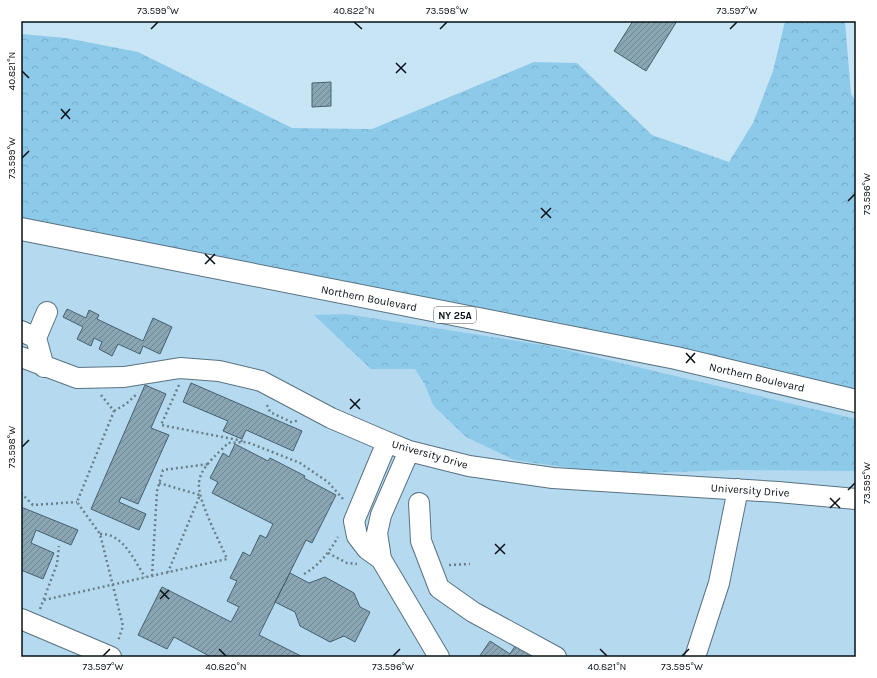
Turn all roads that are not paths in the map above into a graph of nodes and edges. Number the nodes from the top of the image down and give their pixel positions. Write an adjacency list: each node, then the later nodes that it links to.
1 (21, 229): 6 (main road, Northern Boulevard / NY 25A)
2 (47, 312): 3 (street)
3 (28, 335): 5 (street)
4 (21, 357): 5 (street, University Drive)
5 (44, 366): 7 (street, University Drive)
6 (856, 401)
7 (387, 442): 8 (street, University Drive); 12 (street)
8 (409, 451): 9 (street, University Drive); 12 (street)
9 (738, 489): 10 (street, University Drive); 17 (street)
10 (856, 499)
11 (419, 503): 16 (street)
12 (381, 559): 15 (street)
13 (28, 622): 14 (street)
14 (114, 649)
15 (438, 657)
16 (556, 657)
17 (695, 657)

